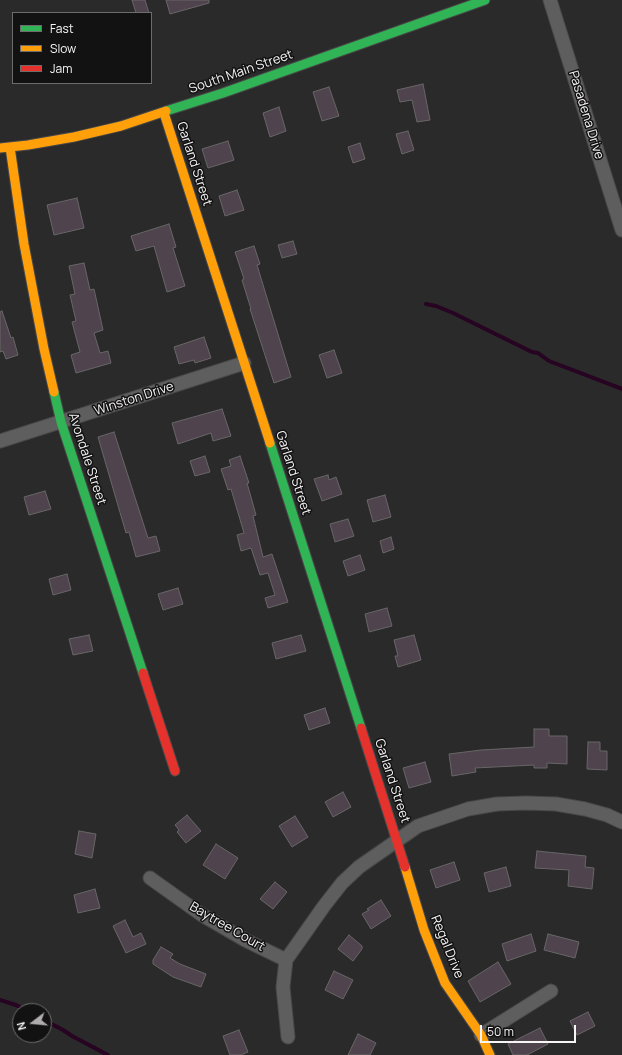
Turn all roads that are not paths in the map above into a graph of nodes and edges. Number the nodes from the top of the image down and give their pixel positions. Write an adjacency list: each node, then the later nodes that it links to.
1 (486, 0): 3 (street, South Main Street)
2 (550, 0): 6 (street, Pasadena Drive)
3 (164, 113): 4 (street, South Main Street); 7 (street, Garland Street)
4 (10, 147): 5 (street, South Main Street); 8 (street, Avondale Street)
5 (0, 148)
6 (622, 230)
7 (244, 363): 8 (street, Winston Drive); 12 (street, Garland Street)
8 (61, 422): 9 (street, Winston Drive); 10 (street, Avondale Street)
9 (0, 441)
10 (175, 771)
11 (622, 822): 12 (street)
12 (397, 840): 14 (street); 16 (street, Regal Drive)
13 (150, 878): 14 (street, Baytree Court)
14 (286, 960): 17 (street)
15 (551, 991): 16 (street)
16 (481, 1035): 18 (street, Regal Drive)
17 (288, 1037)
18 (490, 1055)

